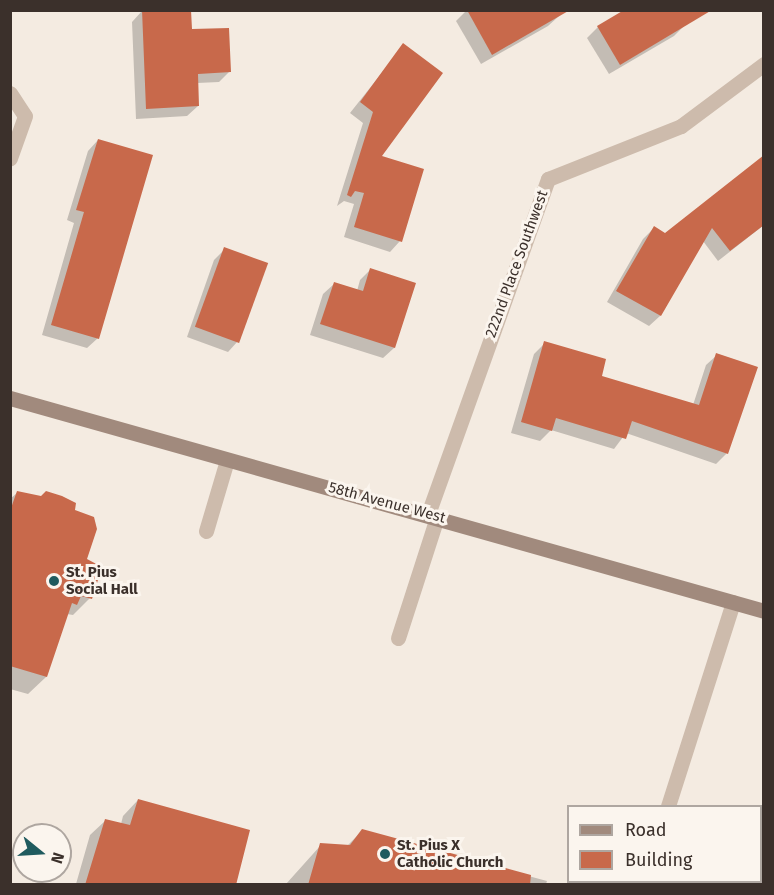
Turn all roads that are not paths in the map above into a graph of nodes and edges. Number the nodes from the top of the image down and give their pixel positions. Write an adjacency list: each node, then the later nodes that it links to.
1 (764, 64): 6 (street, 222nd Place Southwest)
2 (10, 93): 3 (street)
3 (10, 158)
4 (10, 398): 5 (street, 58th Avenue West)
5 (228, 460): 6 (street, 58th Avenue West); 7 (street)
6 (433, 515): 8 (street, 58th Avenue West); 10 (street, 222nd Place Southwest)
7 (206, 531)
8 (733, 602): 9 (street, 58th Avenue West); 11 (street)
9 (764, 611)
10 (398, 638)
11 (669, 805)

